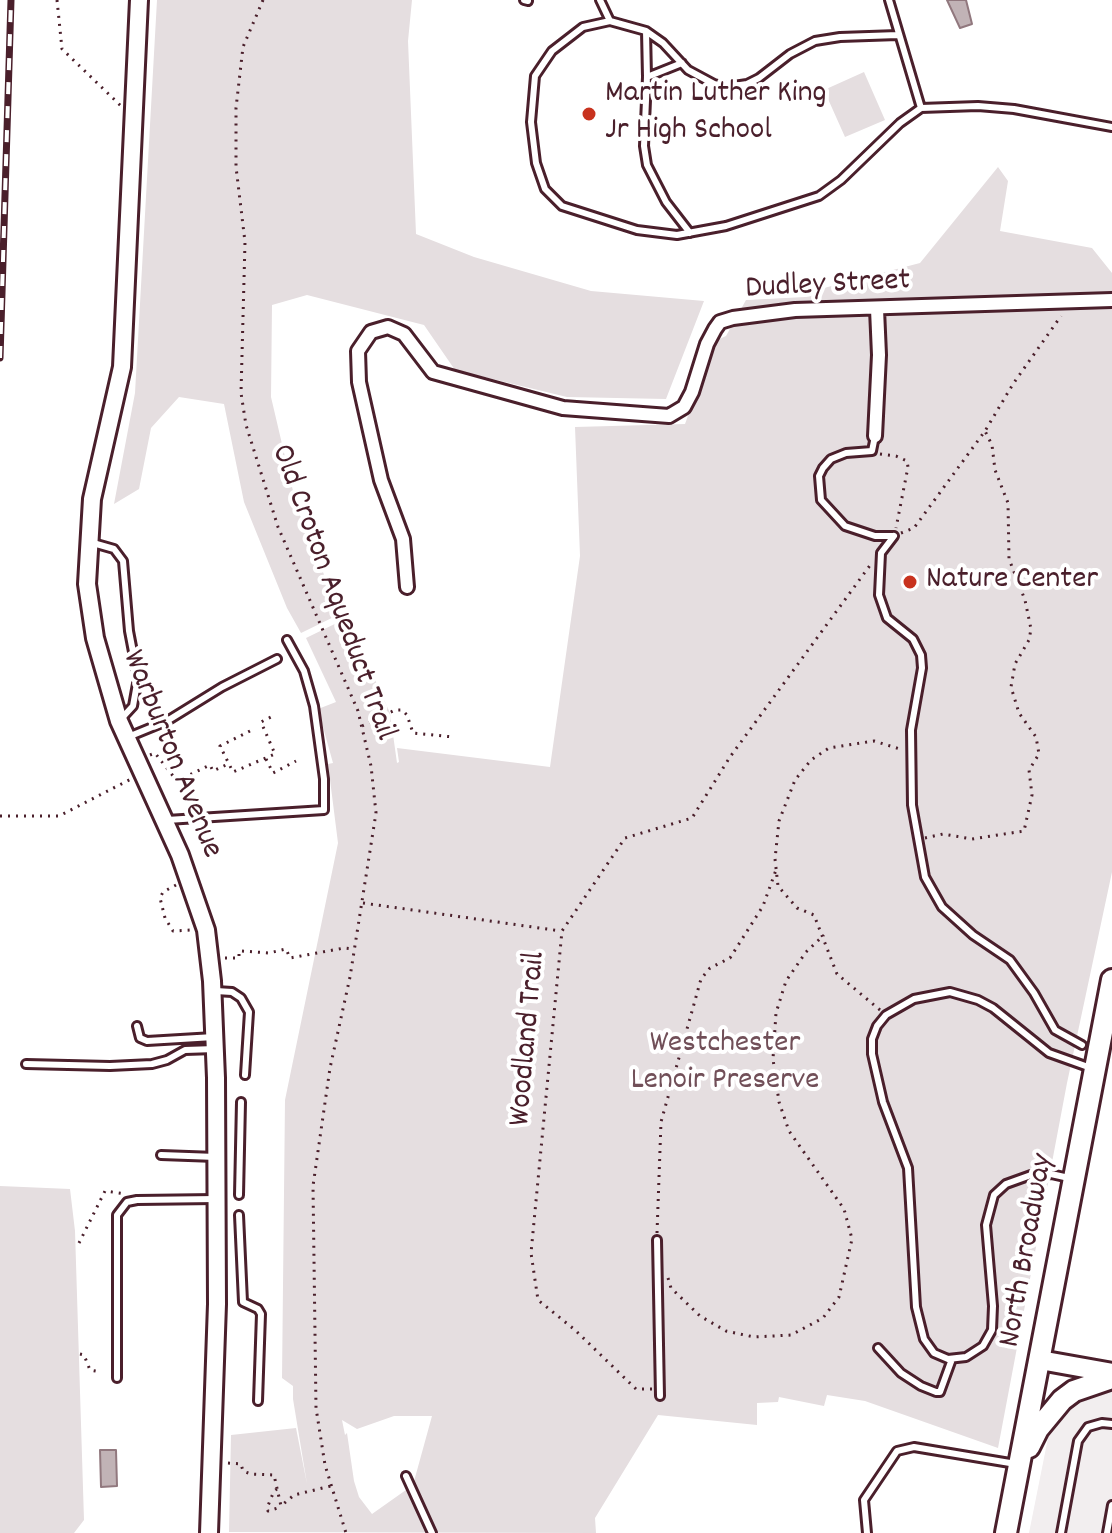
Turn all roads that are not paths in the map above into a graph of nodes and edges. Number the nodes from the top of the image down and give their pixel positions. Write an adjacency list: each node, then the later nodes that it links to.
1 (139, 0): 15 (street, Warburton Avenue)
2 (600, 0): 4 (lane)
3 (889, 0): 6 (lane)
4 (610, 21): 5 (lane); 11 (lane)
5 (646, 31): 7 (lane); 8 (lane)
6 (898, 35): 7 (lane); 9 (lane)
7 (682, 63): 8 (lane)
8 (647, 77): 11 (lane)
9 (921, 108): 10 (lane); 11 (lane)
10 (1112, 127)
11 (690, 233)
12 (1112, 300): 13 (street, Dudley Street)
13 (877, 309): 14 (street); 16 (street, Dudley Street)
14 (875, 436): 26 (lane)
15 (88, 542): 19 (street, Warburton Avenue); 19 (lane)
16 (407, 587)
17 (287, 640): 21 (lane)
18 (277, 659): 20 (lane)
19 (119, 721): 20 (street, Warburton Avenue)
20 (126, 738): 21 (street, Warburton Avenue)
21 (164, 820): 23 (street, Warburton Avenue)
22 (1112, 980): 28 (main road, North Broadway)
23 (212, 990): 25 (street, Warburton Avenue); 29 (lane)
24 (137, 1026): 25 (lane)
25 (214, 1043): 27 (lane); 32 (street, Warburton Avenue)
26 (1082, 1045)
27 (26, 1064)
28 (1094, 1068): 33 (main road, North Broadway); 39 (lane)
29 (245, 1075)
30 (241, 1102): 34 (lane)
31 (161, 1155): 32 (lane)
32 (216, 1157): 35 (street, Warburton Avenue)
33 (1073, 1179): 39 (lane); 40 (main road, North Broadway)
34 (239, 1195)
35 (216, 1199): 42 (lane); 49 (street, Warburton Avenue)
36 (239, 1215): 44 (lane)
37 (657, 1240): 43 (lane)
38 (878, 1348): 39 (lane)
39 (952, 1359)
40 (1040, 1360): 41 (main road); 46 (main road, North Broadway)
41 (1112, 1376): 46 (main road)
42 (117, 1378)
43 (660, 1393)
44 (258, 1401)
45 (1112, 1424): 53 (lane)
46 (1020, 1465): 51 (lane); 52 (main road, North Broadway)
47 (406, 1476): 50 (lane)
48 (1112, 1505): 54 (lane)
49 (209, 1533)
50 (432, 1533)
51 (867, 1533)
52 (1006, 1533)
53 (1061, 1533)
54 (1107, 1533)

